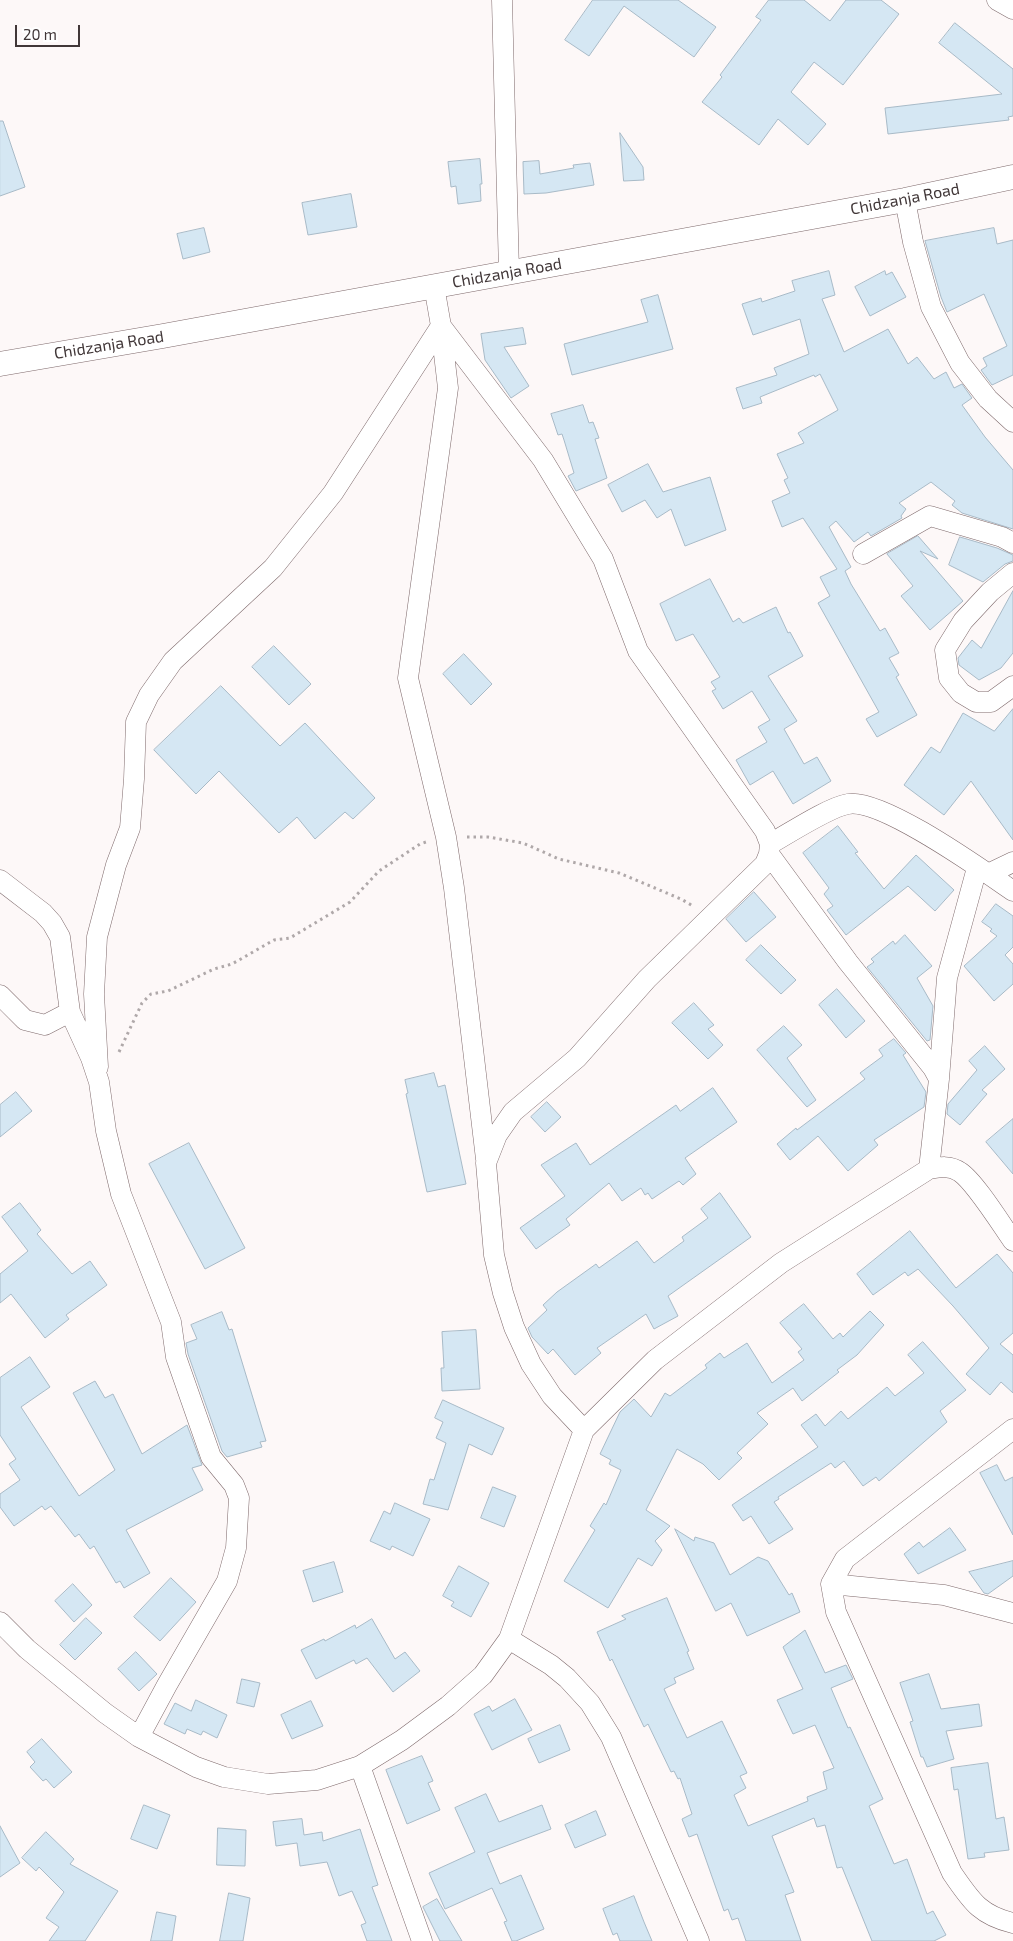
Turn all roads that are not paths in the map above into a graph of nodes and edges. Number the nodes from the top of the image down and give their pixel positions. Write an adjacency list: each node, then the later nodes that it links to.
1 (502, 0): 6 (street)
2 (997, 0): 3 (street)
3 (1013, 10)
4 (1013, 176): 5 (street, Chidzanja Road)
5 (905, 200): 6 (street, Chidzanja Road); 10 (street)
6 (509, 272): 7 (street, Chidzanja Road)
7 (434, 286): 8 (street); 9 (street, Chidzanja Road)
8 (440, 326): 15 (street); 23 (street); 24 (street)
9 (0, 364)
10 (1013, 422)
11 (1013, 543): 12 (street)
12 (863, 554)
13 (1013, 573): 14 (street)
14 (1013, 686)
15 (770, 849): 17 (street); 22 (street); 24 (street)
16 (1013, 862): 17 (street)
17 (983, 871): 19 (street); 22 (street)
18 (0, 880): 21 (street)
19 (1013, 891)
20 (0, 995): 21 (street)
21 (70, 1012): 23 (street)
22 (938, 1080): 25 (street)
23 (99, 1082): 33 (street)
24 (486, 1164): 28 (street)
25 (929, 1169): 26 (street); 28 (street)
26 (1013, 1241)
27 (1013, 1429): 29 (street)
28 (584, 1430): 32 (street)
29 (831, 1584): 30 (street); 35 (street)
30 (1013, 1612)
31 (0, 1622): 33 (street)
32 (509, 1639): 34 (street); 37 (street)
33 (139, 1737): 34 (street)
34 (360, 1766): 36 (street)
35 (1013, 1923)
36 (422, 1941)
37 (700, 1941)

